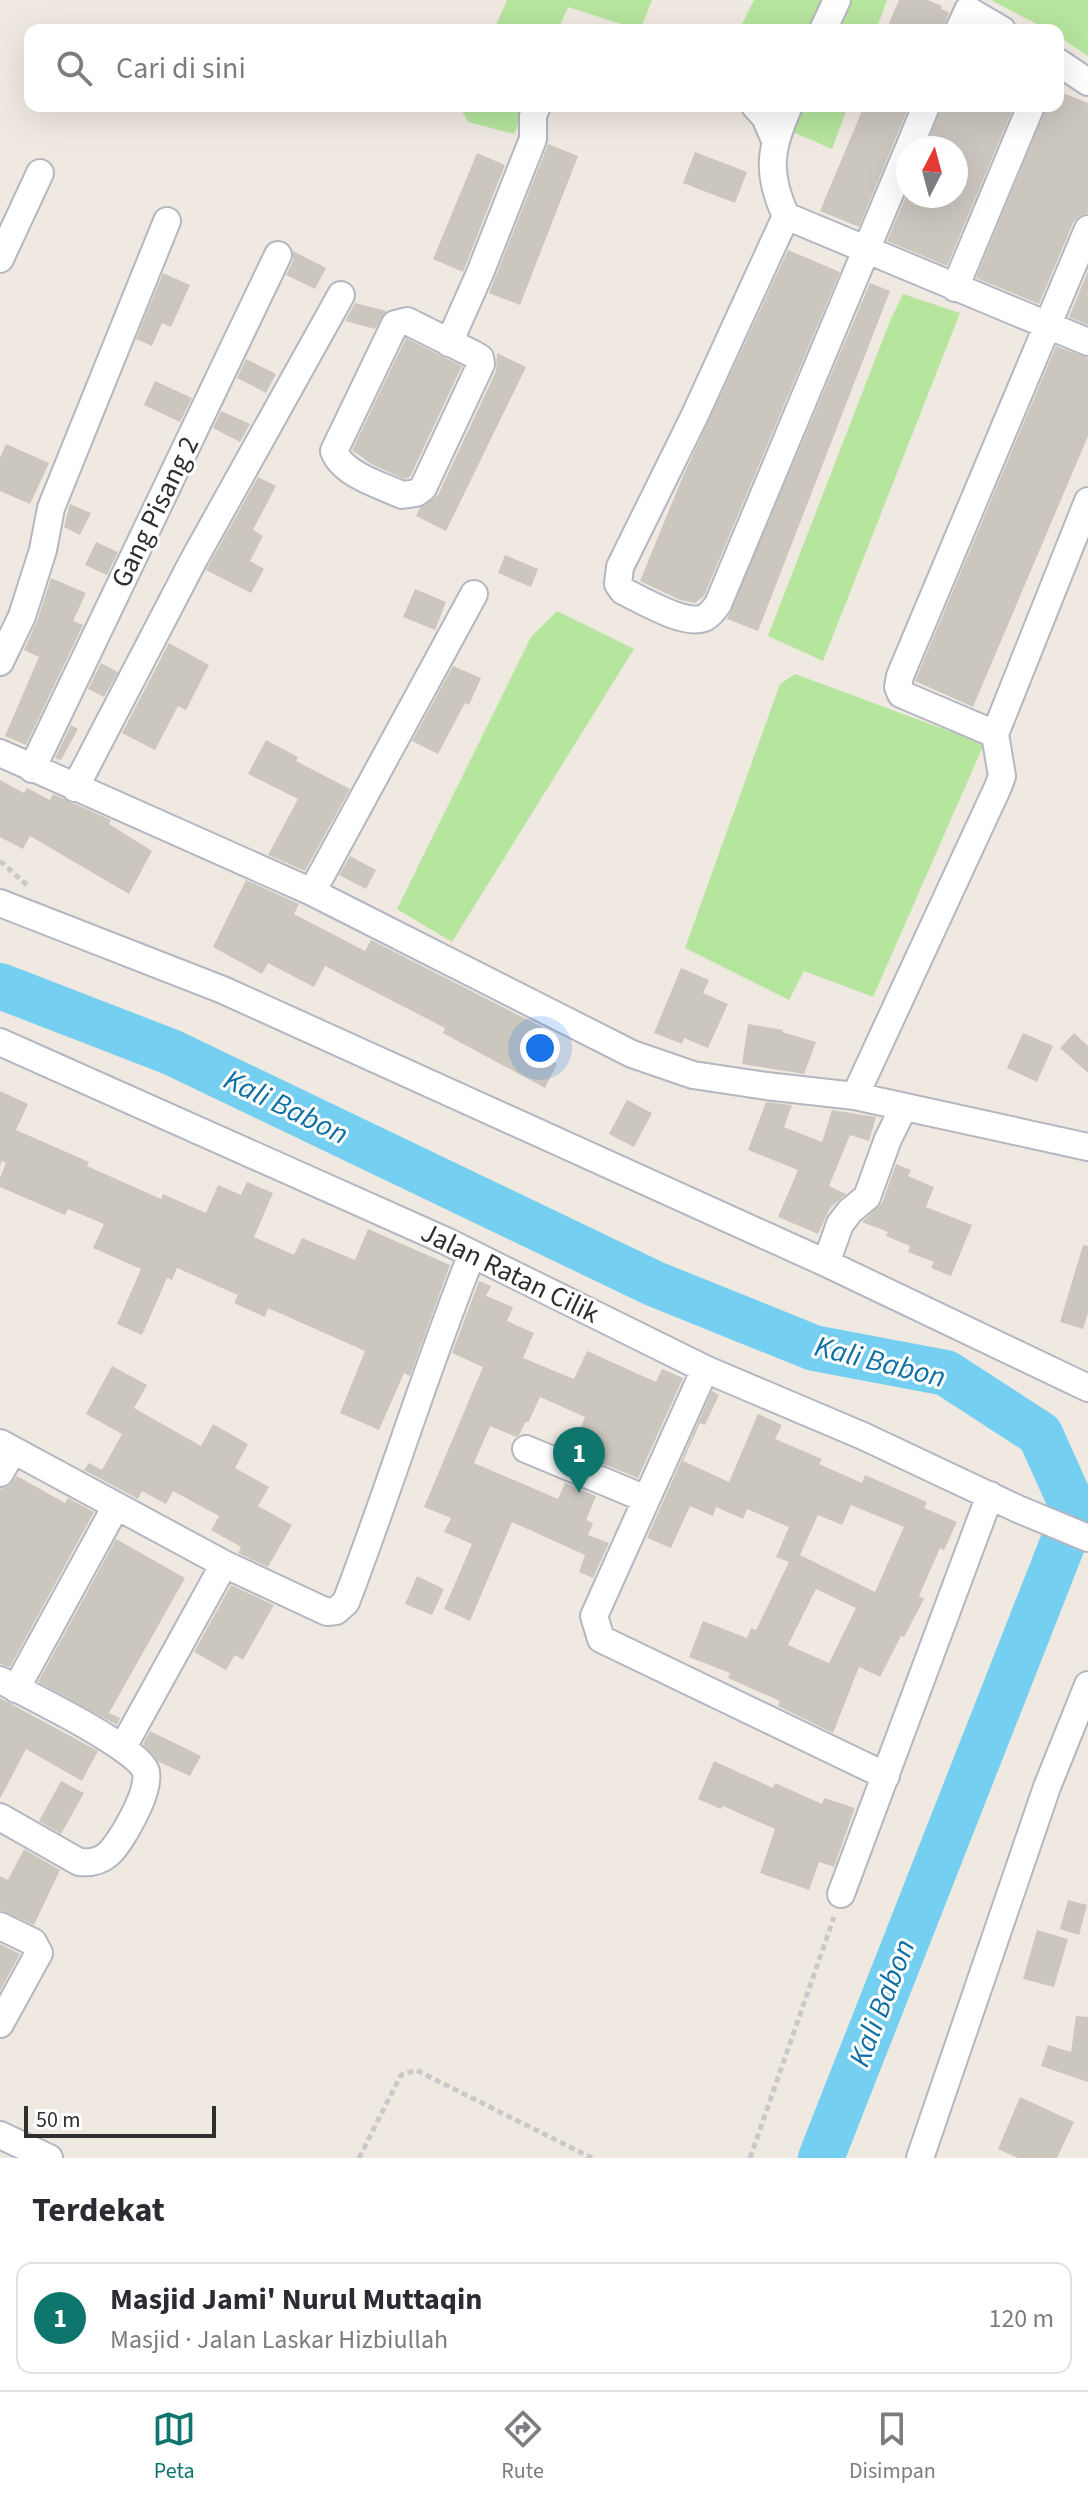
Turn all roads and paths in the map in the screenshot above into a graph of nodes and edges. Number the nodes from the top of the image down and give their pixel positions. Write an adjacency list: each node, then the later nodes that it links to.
1 (837, 0): 3 (street)
2 (958, 13): 4 (street)
3 (826, 24)
4 (986, 24)
5 (1064, 66): 6 (street)
6 (1088, 82)
7 (535, 112): 26 (street)
8 (760, 112): 13 (street)
9 (786, 112): 13 (street)
10 (923, 112): 12 (street)
11 (1028, 112): 22 (street)
12 (913, 136)
13 (774, 138): 16 (street)
14 (40, 173): 21 (street)
15 (896, 178): 19 (street)
16 (786, 216): 19 (street); 19 (street)
17 (167, 221): 29 (street)
18 (1088, 229): 24 (street)
19 (866, 249): 22 (street)
20 (278, 255): 32 (street, Gang Pisang 2)
21 (0, 259)
22 (955, 288): 24 (street)
23 (341, 295): 33 (street)
24 (1048, 327): 25 (street); 30 (street)
25 (1088, 342)
26 (449, 343): 26 (street)
27 (1088, 501): 30 (street)
28 (474, 594): 34 (street)
29 (0, 662)
30 (995, 734): 37 (street)
31 (0, 753): 32 (street)
32 (32, 769): 33 (street)
33 (75, 788): 34 (street)
34 (312, 892): 37 (street)
35 (0, 903): 41 (street)
36 (0, 1042): 40 (street, Jalan Ratan Cilik)
37 (855, 1096): 38 (street)
38 (904, 1107): 39 (street); 41 (street)
39 (1088, 1147)
40 (472, 1254): 42 (street, Jalan Ratan Cilik); 51 (street)
41 (826, 1263): 43 (street)
42 (705, 1369): 47 (street, Jalan Ratan Cilik); 48 (street)
43 (1088, 1388)
44 (6, 1446): 46 (street); 49 (street)
45 (526, 1449): 48 (street)
46 (0, 1473)
47 (990, 1495): 50 (street, Jalan Ratan Cilik); 55 (street)
48 (646, 1499): 55 (street)
49 (116, 1506): 51 (street); 52 (street)
50 (1088, 1538)
51 (224, 1564): 54 (street)
52 (8, 1684): 54 (street)
53 (1088, 1685): 65 (street)
54 (123, 1747): 56 (street)
55 (886, 1776): 57 (street)
56 (0, 1817)
57 (841, 1894): 64 (path)
58 (0, 1926): 59 (street)
59 (0, 2024)
60 (0, 2135): 61 (street)
61 (49, 2158)
62 (359, 2158): 63 (path)
63 (592, 2158)
64 (750, 2158)
65 (920, 2158)

